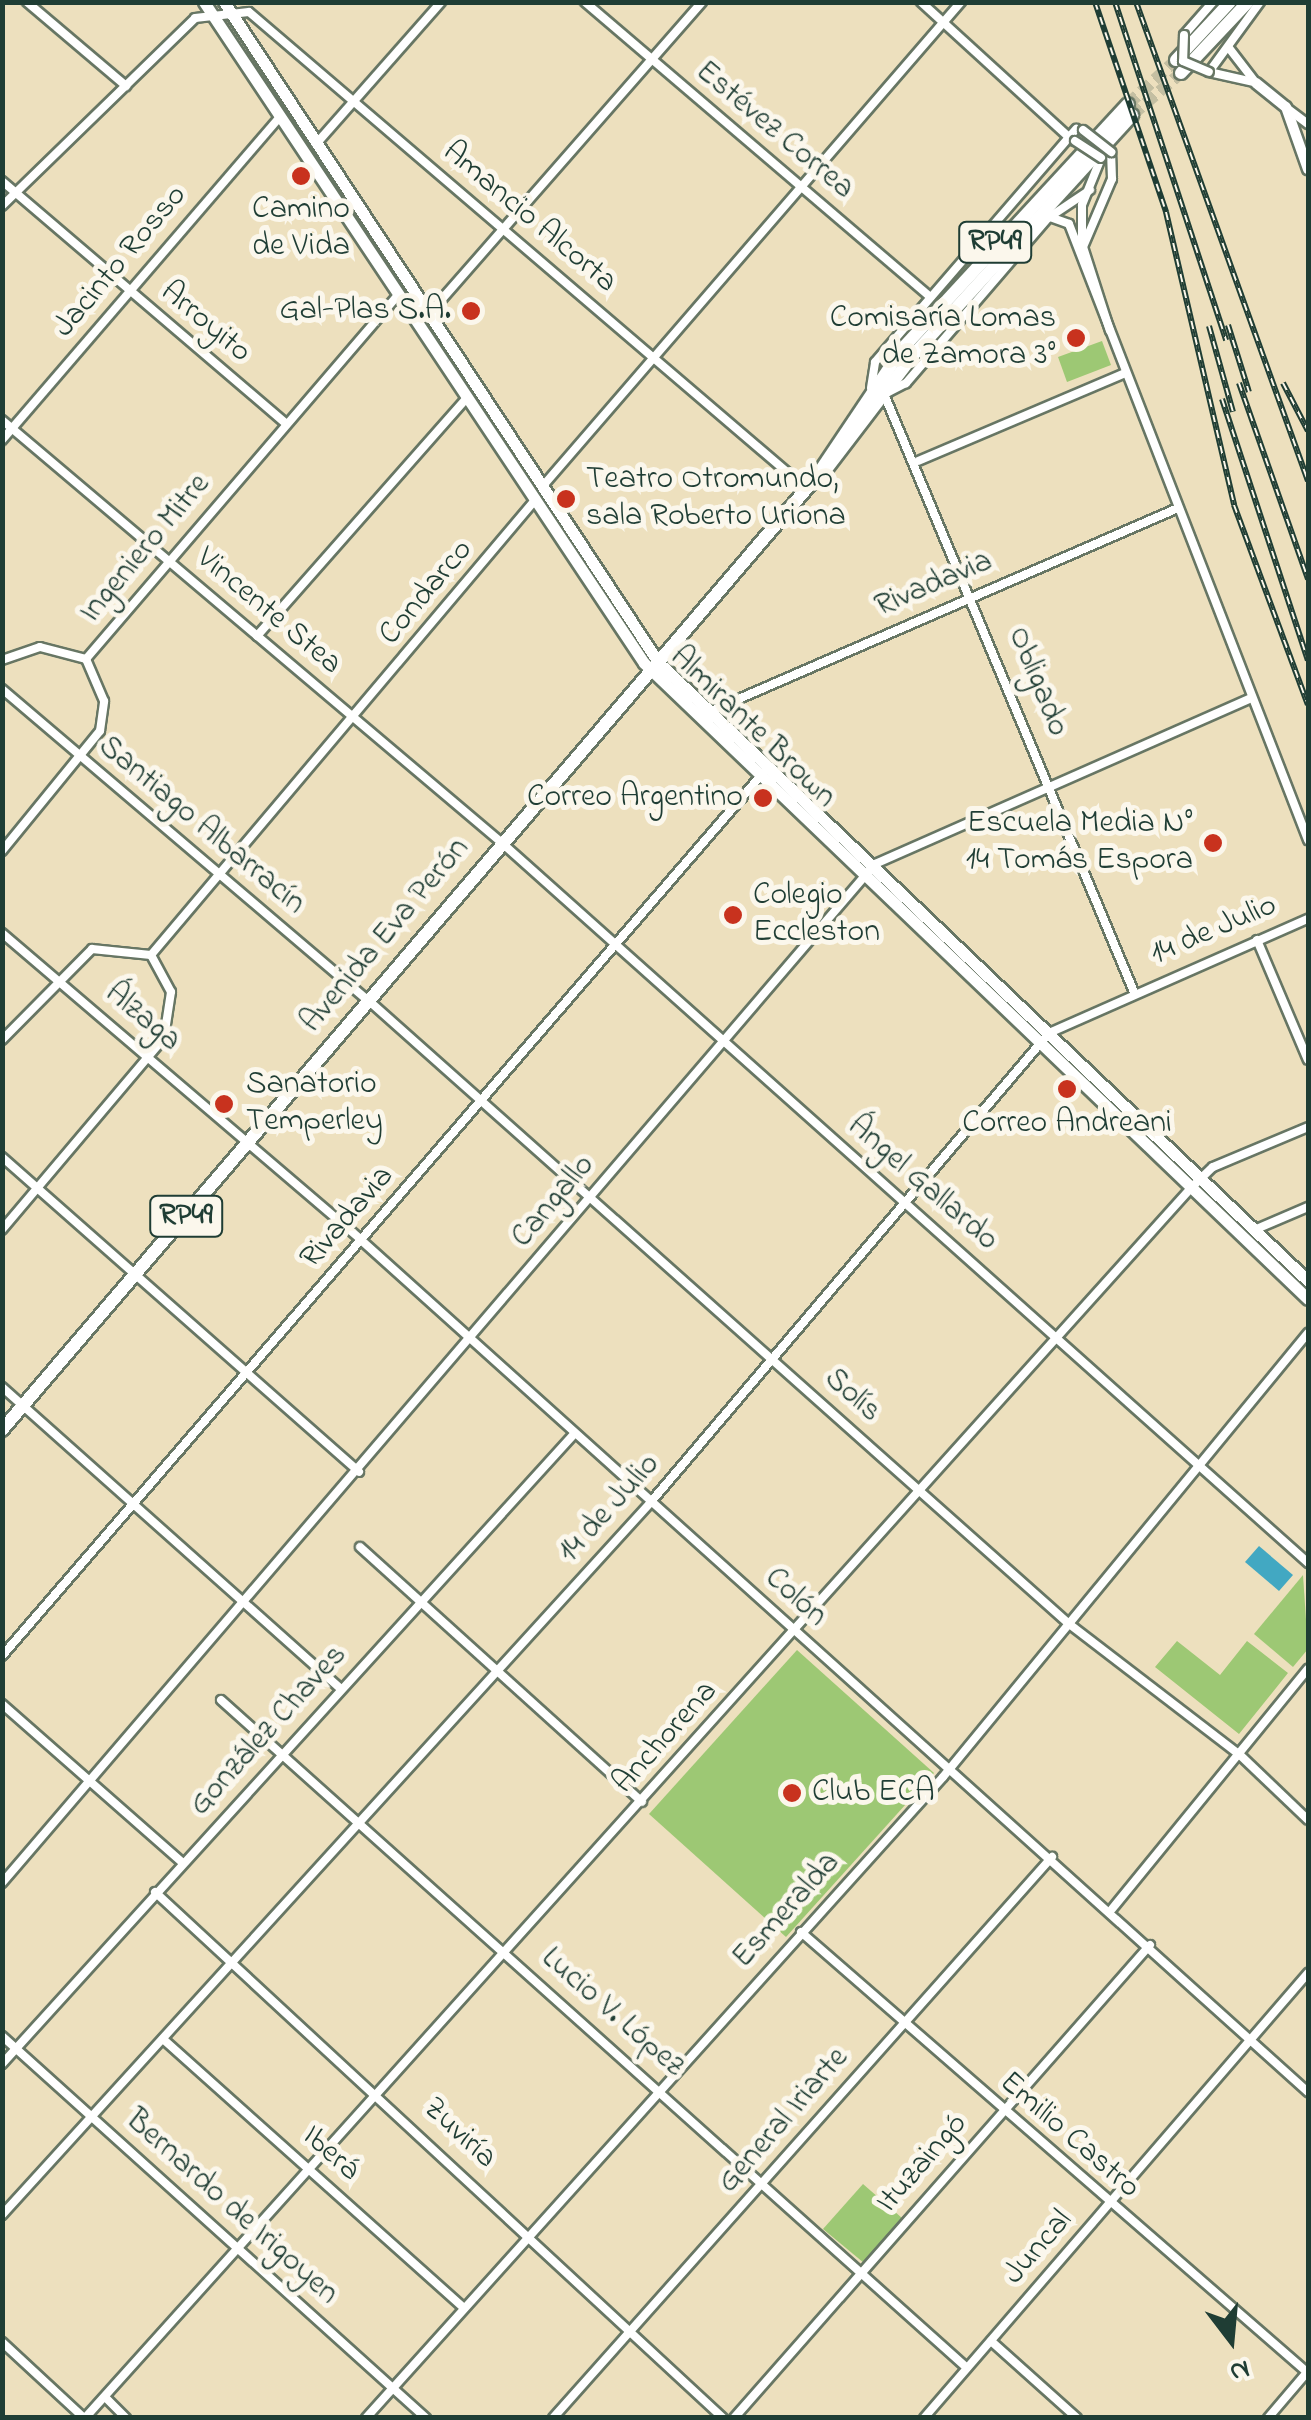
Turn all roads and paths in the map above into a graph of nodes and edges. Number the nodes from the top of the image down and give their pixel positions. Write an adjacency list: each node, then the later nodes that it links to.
1 (27, 2): 18 (street)
2 (441, 2): 19 (street)
3 (585, 2): 15 (street, Estévez Correa)
4 (702, 2): 15 (street)
5 (921, 2): 13 (street)
6 (961, 2): 13 (street, Condarco)
7 (1212, 2): 16 (street, bridge)
8 (1230, 2): 9 (main road)
9 (1248, 2)
10 (1260, 2): 14 (street)
11 (226, 5): 12 (street); 19 (street, Amancio Alcorta); 28 (main road, Almirante Brown)
12 (206, 6): 18 (street); 22 (main road, Almirante Brown)
13 (944, 22): 23 (street); 32 (street, Condarco)
14 (1229, 44): 16 (street); 17 (street)
15 (652, 60): 32 (street, Estévez Correa); 37 (street)
16 (1209, 72): 17 (street)
17 (1256, 84): 20 (street)
18 (126, 86): 34 (street)
19 (356, 104): 28 (street); 37 (street, Amancio Alcorta)
20 (1286, 107): 24 (street); 29 (street)
21 (1130, 109): 45 (main road, RP49)
22 (279, 118): 39 (street, Jacinto Rosso); 40 (main road, Almirante Brown)
23 (1062, 124): 25 (street); 27 (street)
24 (1308, 124)
25 (1080, 129): 27 (street); 38 (street, bridge)
26 (1308, 134): 29 (street)
27 (1072, 140): 33 (street, bridge); 41 (street)
28 (316, 144): 42 (main road, Almirante Brown)
29 (1300, 145): 30 (street)
30 (1308, 169)
31 (2, 180): 34 (street, Arroyito)
32 (800, 187): 41 (street, Estévez Correa); 43 (street, Condarco)
33 (1090, 190): 36 (street); 38 (street)
34 (16, 192): 35 (street); 39 (street, Arroyito)
35 (2, 206)
36 (1048, 218): 38 (street); 45 (street)
37 (505, 229): 42 (street); 43 (street, Amancio Alcorta)
38 (1081, 250): 44 (street)
39 (128, 291): 48 (street, Arroyito); 49 (street, Jacinto Rosso)
40 (396, 297): 46 (main road, Almirante Brown); 48 (street, Ingeniero Mitre)
41 (930, 298): 45 (street)
42 (426, 316): 53 (main road, Almirante Brown)
43 (655, 358): 52 (street, Amancio Alcorta); 53 (street, Condarco)
44 (1125, 373): 51 (street); 55 (street)
45 (878, 391): 51 (street, Obligado); 52 (main road, RP49)
46 (465, 400): 54 (main road, Almirante Brown); 58 (street)
47 (2, 420): 49 (street, Vincente Stea)
48 (285, 423): 56 (street, Ingeniero Mitre)
49 (12, 428): 50 (street, Jacinto Rosso); 56 (street, Vincente Stea)
50 (2, 440)
51 (918, 461): 57 (street, Obligado)
52 (810, 484): 61 (main road, Avenida Eva Perón / RP49)
53 (541, 489): 54 (street, Condarco); 61 (main road, Almirante Brown)
54 (534, 502): 61 (main road, Almirante Brown); 65 (street, Condarco)
55 (1178, 508): 57 (street, Rivadavia); 63 (street)
56 (168, 562): 58 (street, Vincente Stea); 59 (street, Ingeniero Mitre)
57 (975, 594): 64 (street, Rivadavia); 68 (street, Obligado)
58 (257, 636): 65 (street, Vincente Stea)
59 (86, 659): 60 (street); 66 (street, Ingeniero Mitre)
60 (2, 660)
61 (654, 666): 64 (main road, Almirante Brown); 67 (main road, Almirante Brown); 70 (main road, Avenida Eva Perón / RP49)
62 (2, 689): 66 (street, Santiago Albarracín)
63 (1251, 698): 68 (street, Cangallo); 69 (street)
64 (711, 710): 67 (main road, Almirante Brown)
65 (354, 716): 70 (street, Vincente Stea); 73 (street, Condarco)
66 (82, 758): 71 (street, Ingeniero Mitre); 73 (street, Santiago Albarracín)
67 (765, 770): 72 (main road, Almirante Brown); 77 (street, Rivadavia)
68 (1050, 784): 72 (street, Cangallo); 80 (street, Obligado)
69 (1308, 840)
70 (502, 842): 77 (street, Ángel Gallardo); 81 (main road, Avenida Eva Perón / RP49)
71 (2, 851)
72 (871, 870): 82 (main road, Almirante Brown); 84 (street, Cangallo); 85 (main road, Almirante Brown)
73 (219, 875): 78 (street, Condarco); 81 (street, Santiago Albarracín)
74 (1308, 919): 76 (street, 14 de Julio)
75 (2, 934): 79 (street, Álzaga)
76 (1257, 940): 80 (street, 14 de Julio); 87 (street)
77 (616, 946): 84 (street, Ángel Gallardo); 88 (street, Rivadavia)
78 (150, 955): 79 (street); 86 (street)
79 (54, 978): 83 (street); 86 (street, Álzaga)
80 (1134, 992): 82 (street, 14 de Julio)
81 (368, 1000): 88 (street, Solís); 90 (main road, Avenida Eva Perón / RP49)
82 (1049, 1033): 85 (street, 14 de Julio); 92 (main road, Almirante Brown)
83 (2, 1040)
84 (723, 1044): 95 (street, Cangallo); 96 (street, Ángel Gallardo)
85 (1040, 1046): 94 (main road, Almirante Brown); 96 (street, 14 de Julio)
86 (150, 1058): 90 (street, Álzaga); 93 (street)
87 (1308, 1060)
88 (482, 1101): 95 (street, Solís); 100 (street, Rivadavia)
89 (1308, 1127): 92 (street, Anchorena)
90 (248, 1142): 100 (street, Colón); 101 (main road, Avenida Eva Perón / RP49)
91 (2, 1158): 93 (street)
92 (1201, 1178): 94 (street, Anchorena); 99 (main road, Almirante Brown)
93 (38, 1188): 98 (street); 101 (street)
94 (1191, 1188): 103 (main road, Almirante Brown); 105 (street, Anchorena)
95 (589, 1198): 106 (street, Cangallo); 107 (street, Solís)
96 (905, 1202): 105 (street, Ángel Gallardo); 107 (street, 14 de Julio)
97 (1308, 1207): 99 (street)
98 (2, 1230)
99 (1254, 1230): 102 (main road, Almirante Brown)
100 (362, 1240): 106 (street, Colón); 108 (street, Rivadavia)
101 (136, 1275): 108 (street); 110 (main road, Avenida Eva Perón / RP49)
102 (1308, 1280)
103 (1308, 1298)
104 (1308, 1333): 113 (street, Esmeralda)
105 (1056, 1338): 113 (street, Ángel Gallardo); 115 (street, Anchorena)
106 (471, 1339): 112 (street, Colón); 114 (street, Cangallo)
107 (772, 1358): 115 (street, Solís); 116 (street, 14 de Julio)
108 (249, 1372): 114 (street); 117 (street, Rivadavia)
109 (2, 1387): 110 (street)
110 (24, 1406): 111 (main road, Avenida Eva Perón / RP49); 117 (street)
111 (2, 1430)
112 (574, 1434): 116 (street, Colón); 120 (street, González Chaves)
113 (1200, 1465): 119 (street, Ángel Gallardo); 122 (street, Esmeralda)
114 (359, 1472): 121 (street, Cangallo)
115 (920, 1490): 122 (street, Solís); 123 (street, Anchorena)
116 (650, 1503): 123 (street, Colón); 125 (street, 14 de Julio)
117 (136, 1504): 121 (street); 124 (street, Rivadavia)
118 (360, 1547): 120 (street)
119 (1308, 1563)
120 (420, 1601): 125 (street); 127 (street, González Chaves)
121 (245, 1602): 127 (street); 133 (street, Cangallo)
122 (1068, 1623): 131 (street, Solís); 132 (street, Esmeralda)
123 (796, 1633): 132 (street, Colón); 134 (street, Anchorena)
124 (2, 1656)
125 (498, 1670): 134 (street); 136 (street, 14 de Julio)
126 (1308, 1670): 131 (street)
127 (341, 1689): 130 (street, González Chaves)
128 (221, 1700): 130 (street, Lucio V. López)
129 (2, 1704): 133 (street)
130 (282, 1754): 136 (street, Lucio V. López); 138 (street, González Chaves)
131 (1240, 1754): 135 (street, Solís); 141 (street)
132 (949, 1768): 137 (street, Colón); 142 (street, Esmeralda)
133 (90, 1783): 138 (street); 139 (street, Cangallo)
134 (642, 1802): 144 (street, Anchorena)
135 (1308, 1820)
136 (359, 1821): 144 (street, Lucio V. López); 145 (street, 14 de Julio)
137 (1052, 1857): 141 (street, Colón); 147 (street, General Iriarte)
138 (182, 1862): 140 (street, González Chaves)
139 (2, 1883)
140 (155, 1892): 145 (street, Zuviría); 151 (street, González Chaves)
141 (1112, 1909): 143 (street, Colón)
142 (801, 1932): 147 (street, Emilio Castro); 153 (street, Esmeralda)
143 (1150, 1945): 150 (street, Colón); 156 (street, Ituzaingó)
144 (506, 1954): 153 (street, Lucio V. López); 155 (street, Anchorena)
145 (230, 1962): 149 (street, 14 de Julio); 155 (street, Zuviría)
146 (1308, 1972): 150 (street, Juncal)
147 (902, 2022): 156 (street, Emilio Castro); 159 (street, General Iriarte)
148 (2, 2036): 151 (street, Bernardo de Irigoyen)
149 (163, 2039): 157 (street, 14 de Julio); 158 (street, Iberá)
150 (1252, 2039): 154 (street, Colón); 160 (street, Juncal)
151 (16, 2048): 152 (street, González Chaves); 157 (street, Bernardo de Irigoyen)
152 (2, 2064)
153 (660, 2090): 159 (street, Lucio V. López); 162 (street, Esmeralda)
154 (1308, 2092)
155 (382, 2096): 158 (street, Anchorena); 162 (street, Zuviría)
156 (1002, 2111): 160 (street, Emilio Castro); 164 (street, Ituzaingó)
157 (92, 2118): 161 (street, 14 de Julio); 163 (street, Bernardo de Irigoyen)
158 (313, 2172): 163 (street, Anchorena); 165 (street, Iberá)
159 (765, 2183): 164 (street, Lucio V. López); 166 (street, General Iriarte)
160 (1109, 2206): 167 (street, Juncal); 170 (street, Emilio Castro)
161 (2, 2216)
162 (529, 2237): 165 (street, Esmeralda); 166 (street, Zuviría)
163 (243, 2252): 171 (street, Bernardo de Irigoyen); 172 (street, Anchorena)
164 (863, 2272): 169 (street, Lucio V. López); 179 (street, Ituzaingó)
165 (464, 2308): 171 (street, Esmeralda)
166 (630, 2332): 177 (street, General Iriarte); 178 (street, Zuviría)
167 (991, 2341): 169 (street, Juncal); 181 (street)
168 (2, 2342): 173 (street)
169 (967, 2368): 180 (street, Juncal)
170 (1308, 2372): 182 (street)
171 (393, 2388): 175 (street, Esmeralda); 176 (street, Bernardo de Irigoyen)
172 (104, 2397): 173 (street, Anchorena); 174 (street)
173 (85, 2418)
174 (126, 2418)
175 (366, 2418)
176 (426, 2418)
177 (553, 2418)
178 (724, 2418)
179 (734, 2418)
180 (924, 2418)
181 (1076, 2418)
182 (1268, 2418)

